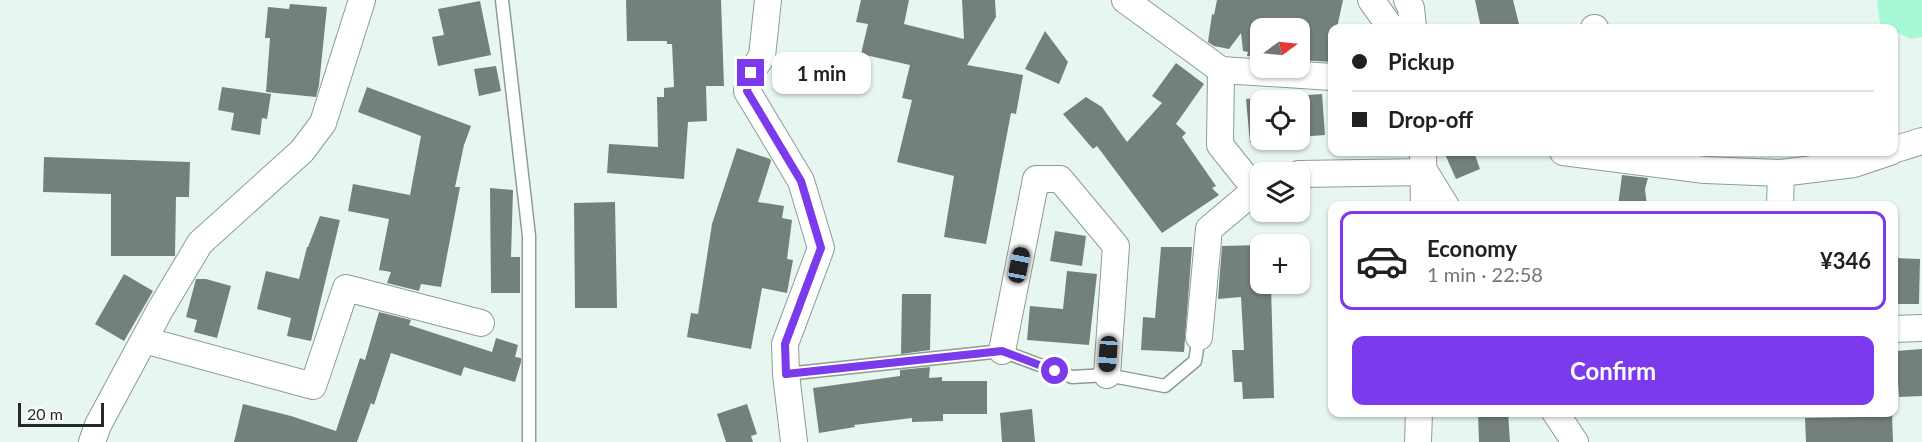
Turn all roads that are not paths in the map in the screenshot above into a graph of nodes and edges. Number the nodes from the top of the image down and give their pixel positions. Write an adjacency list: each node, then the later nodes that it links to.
1 (362, 0): 27 (street)
2 (502, 0): 34 (lane)
3 (768, 0): 29 (street)
4 (1125, 0): 9 (street)
5 (1371, 0): 7 (street)
6 (1407, 0): 8 (street)
7 (1388, 24)
8 (1413, 24)
9 (1221, 69): 10 (street); 18 (street)
10 (1328, 77)
11 (1922, 141): 12 (street)
12 (1898, 149)
13 (1595, 156): 17 (street)
14 (1861, 156): 17 (street)
15 (1424, 162): 16 (street); 20 (street); 21 (street)
16 (1310, 173)
17 (1780, 174): 22 (street)
18 (1250, 179)
19 (1250, 195): 26 (street)
20 (1424, 201)
21 (1444, 201)
22 (1780, 201)
23 (481, 323): 27 (street)
24 (1922, 328): 25 (street)
25 (1898, 329)
26 (1199, 338): 30 (lane)
27 (144, 340): 33 (street)
28 (1002, 351): 29 (lane); 30 (lane); 30 (street)
29 (786, 374): 35 (street)
30 (1107, 375)
31 (1419, 417): 36 (street)
32 (1558, 417): 37 (street)
33 (92, 442)
34 (529, 442)
35 (794, 442)
36 (1418, 442)
37 (1575, 442)

